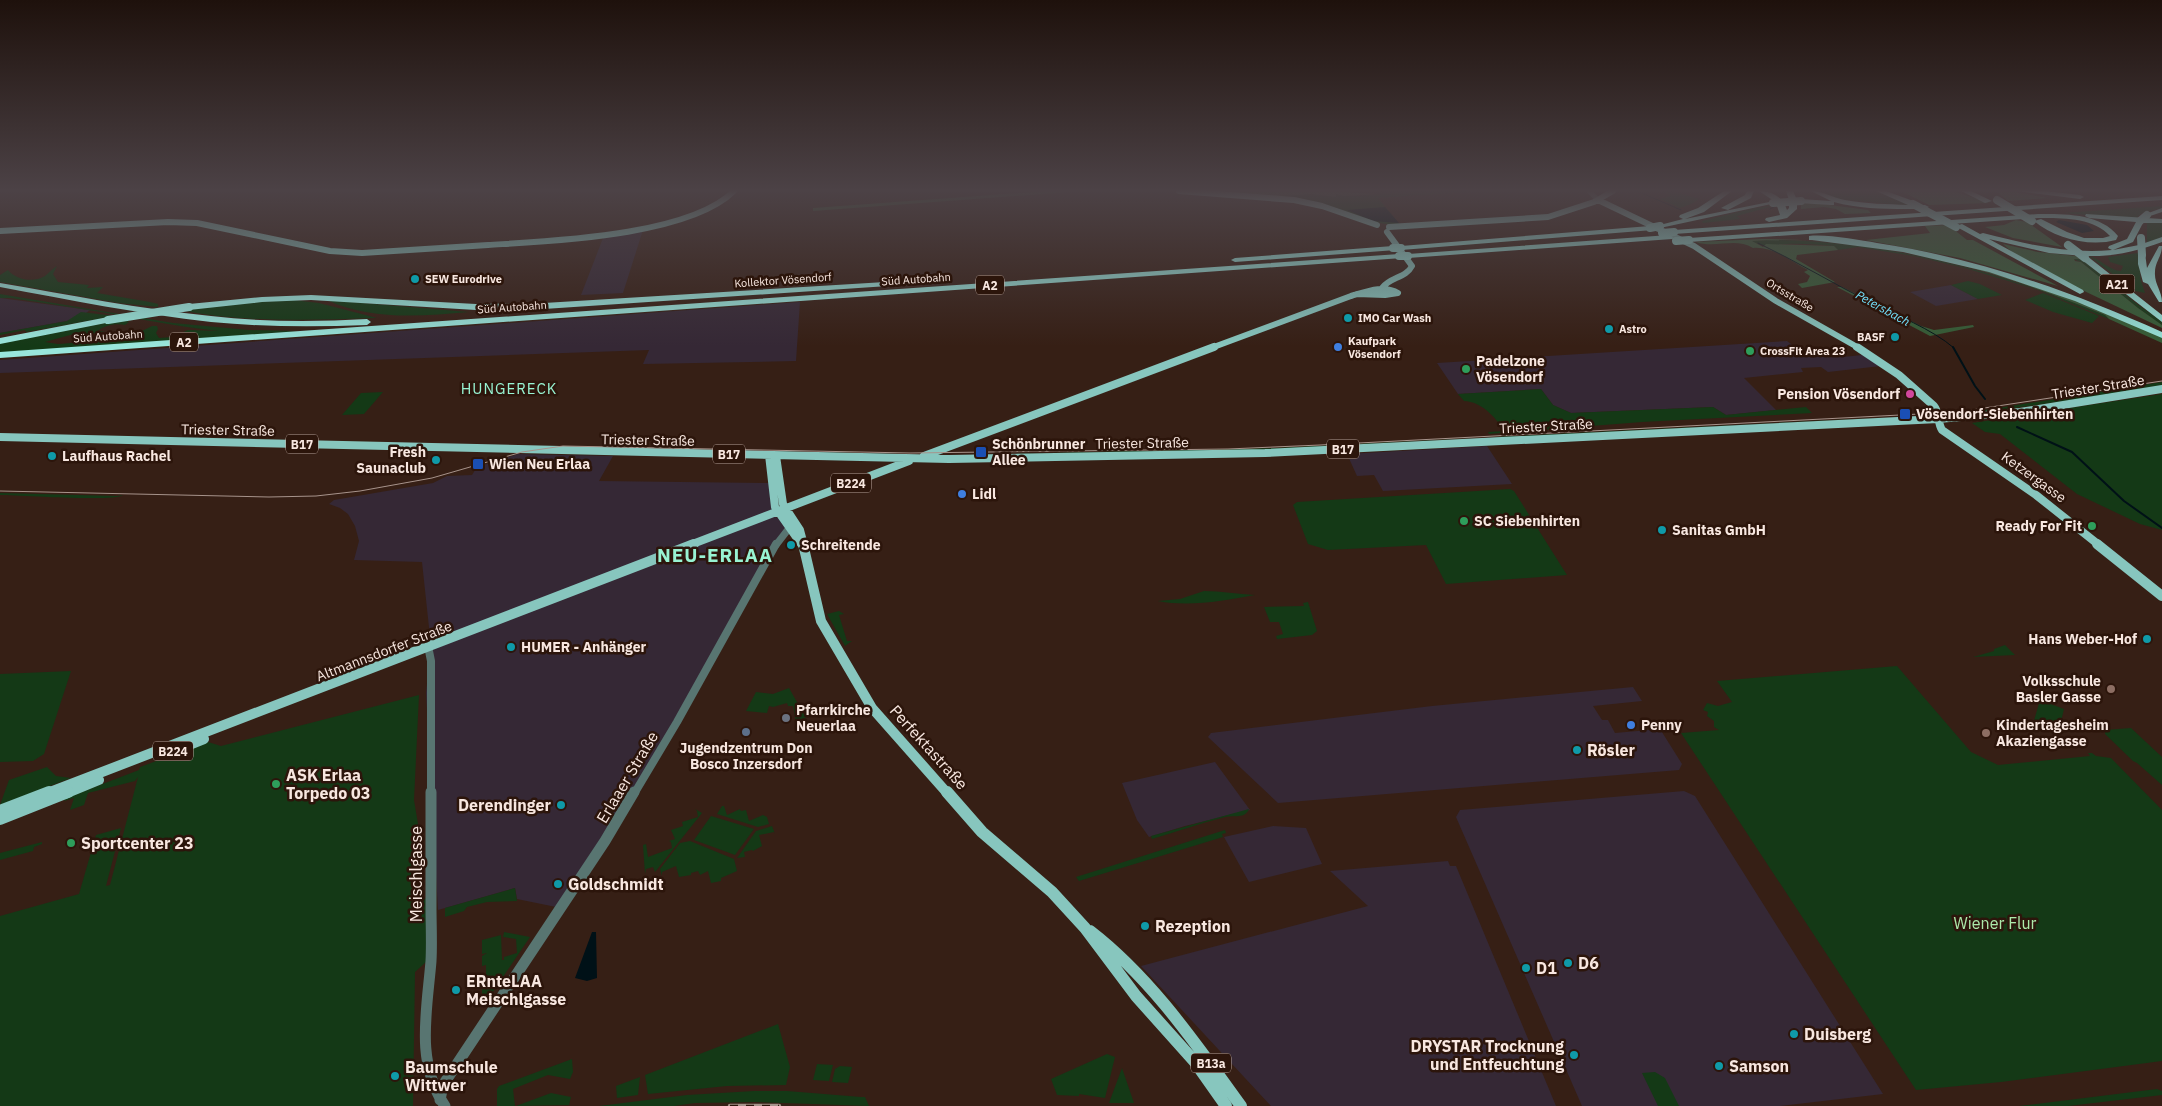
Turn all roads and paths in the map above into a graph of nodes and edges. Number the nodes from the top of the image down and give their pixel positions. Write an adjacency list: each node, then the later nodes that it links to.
1 (290, 243): 2 (main road)
2 (520, 243)
3 (1394, 243): 19 (main road)
4 (1525, 243): 19 (highway, Süd Autobahn / A2)
5 (1525, 243): 19 (highway, Kollektor Vösendorf)
6 (1583, 243): 19 (highway, Süd Autobahn / A2)
7 (1606, 243): 8 (highway, Süd Autobahn / A2)
8 (1632, 243)
9 (1686, 243): 33 (main road, Ortsstraße)
10 (1861, 243): 29 (highway)
11 (1988, 243): 29 (highway, A21)
12 (2011, 243): 18 (highway)
13 (2065, 243): 27 (highway, A21, bridge)
14 (2125, 243): 18 (highway)
15 (2141, 243): 25 (highway, bridge)
16 (2153, 243): 18 (highway)
17 (2162, 248): 25 (highway)
18 (2053, 250)
19 (1399, 251): 20 (main road); 24 (highway, Kollektor Vösendorf); 26 (highway, Süd Autobahn / A2); 28 (highway, Süd Autobahn / A2)
20 (1397, 278): 22 (main road); 22 (main road)
21 (0, 285): 26 (highway)
22 (1381, 290): 35 (main road)
23 (0, 292): 28 (highway)
24 (378, 302): 26 (highway, A2); 30 (highway, Süd Autobahn / A2, bridge)
25 (2162, 302)
26 (547, 312)
27 (2162, 318)
28 (391, 327): 31 (highway, Süd Autobahn / A2)
29 (2162, 333)
30 (0, 341)
31 (0, 355)
32 (2162, 388): 33 (main road, Triester Straße / B17)
33 (1938, 419): 34 (main road, Triester Straße / B17); 36 (main road, Ketzergasse)
34 (1914, 420): 36 (main road); 41 (main road, Triester Straße / B17)
35 (994, 431): 40 (main road, Altmannsdorfer Straße); 41 (main road, Altmannsdorfer Straße)
36 (1947, 433): 45 (main road, Ketzergasse)
37 (0, 437): 38 (main road, Triester Straße / B17)
38 (772, 456): 39 (main road, Triester Straße / B17); 43 (main road, B13a)
39 (885, 458): 40 (main road, Triester Straße / B17); 42 (main road)
40 (916, 459): 41 (main road, Triester Straße / B17); 42 (main road, Altmannsdorfer Straße / B224)
41 (930, 459): 43 (main road, Altmannsdorfer Straße / B224)
42 (888, 469): 43 (main road, Altmannsdorfer Straße / B224)
43 (783, 512): 44 (main road, B13a); 46 (main road, Altmannsdorfer Straße / B224)
44 (794, 527): 49 (main road, Perfektastraße / B13a); 50 (street, Erlaaer Straße)
45 (2162, 596)
46 (428, 648): 47 (main road, Altmannsdorfer Straße / B224); 48 (main road, Altmannsdorfer Straße / B224); 50 (street, Meischlgasse)
47 (0, 811)
48 (0, 819)
49 (1085, 928): 51 (main road, Perfektastraße / B13a); 52 (main road, Perfektastraße / B13a)
50 (442, 1103)
51 (1226, 1106)
52 (1241, 1106)

